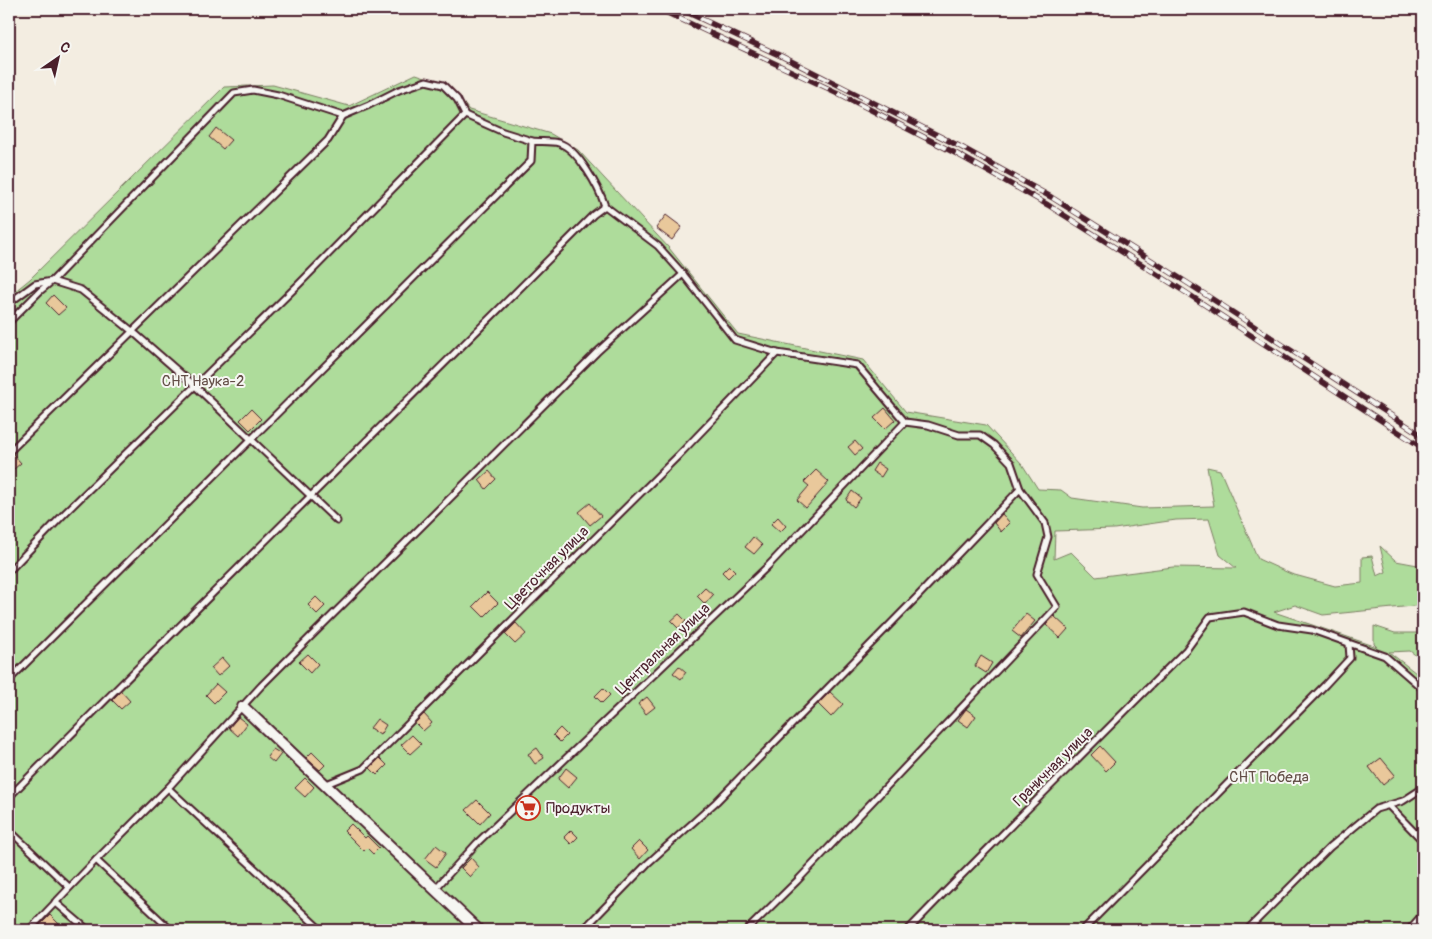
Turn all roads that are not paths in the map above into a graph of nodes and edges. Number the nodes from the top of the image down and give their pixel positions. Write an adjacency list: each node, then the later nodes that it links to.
1 (465, 115): 2 (lane); 3 (lane); 11 (lane)
2 (343, 116): 6 (lane); 9 (lane)
3 (532, 141): 4 (lane); 13 (lane)
4 (605, 206): 5 (lane); 16 (lane)
5 (684, 274): 10 (lane); 22 (lane)
6 (52, 281): 7 (lane); 8 (lane); 9 (lane)
7 (9, 303)
8 (9, 322)
9 (132, 331): 11 (lane); 14 (lane)
10 (777, 353): 12 (lane); 23 (lane, Цветочная улица)
11 (195, 386): 13 (lane); 18 (lane)
12 (905, 422): 15 (lane); 32 (lane, Центральная улица)
13 (251, 439): 16 (lane); 20 (lane)
14 (9, 452)
15 (1020, 489): 40 (lane); 41 (lane)
16 (312, 496): 17 (lane); 26 (lane)
17 (337, 521)
18 (9, 571)
19 (1349, 644): 21 (lane); 42 (lane, Граничная улица); 43 (lane)
20 (9, 680)
21 (1423, 689)
22 (243, 707): 23 (street); 24 (lane)
23 (324, 785): 32 (street)
24 (168, 788): 30 (lane); 38 (lane)
25 (1423, 788): 27 (lane)
26 (9, 797)
27 (1388, 805): 29 (lane); 44 (lane)
28 (9, 830): 31 (lane)
29 (1423, 841)
30 (96, 860): 31 (lane); 37 (lane)
31 (69, 887): 33 (lane)
32 (434, 890): 39 (street)
33 (55, 902): 35 (lane); 36 (lane)
34 (1423, 914): 45 (lane)
35 (29, 930)
36 (88, 930)
37 (171, 930)
38 (321, 930)
39 (478, 930)
40 (583, 930)
41 (747, 930)
42 (908, 930)
43 (1083, 930)
44 (1247, 930)
45 (1410, 930)

